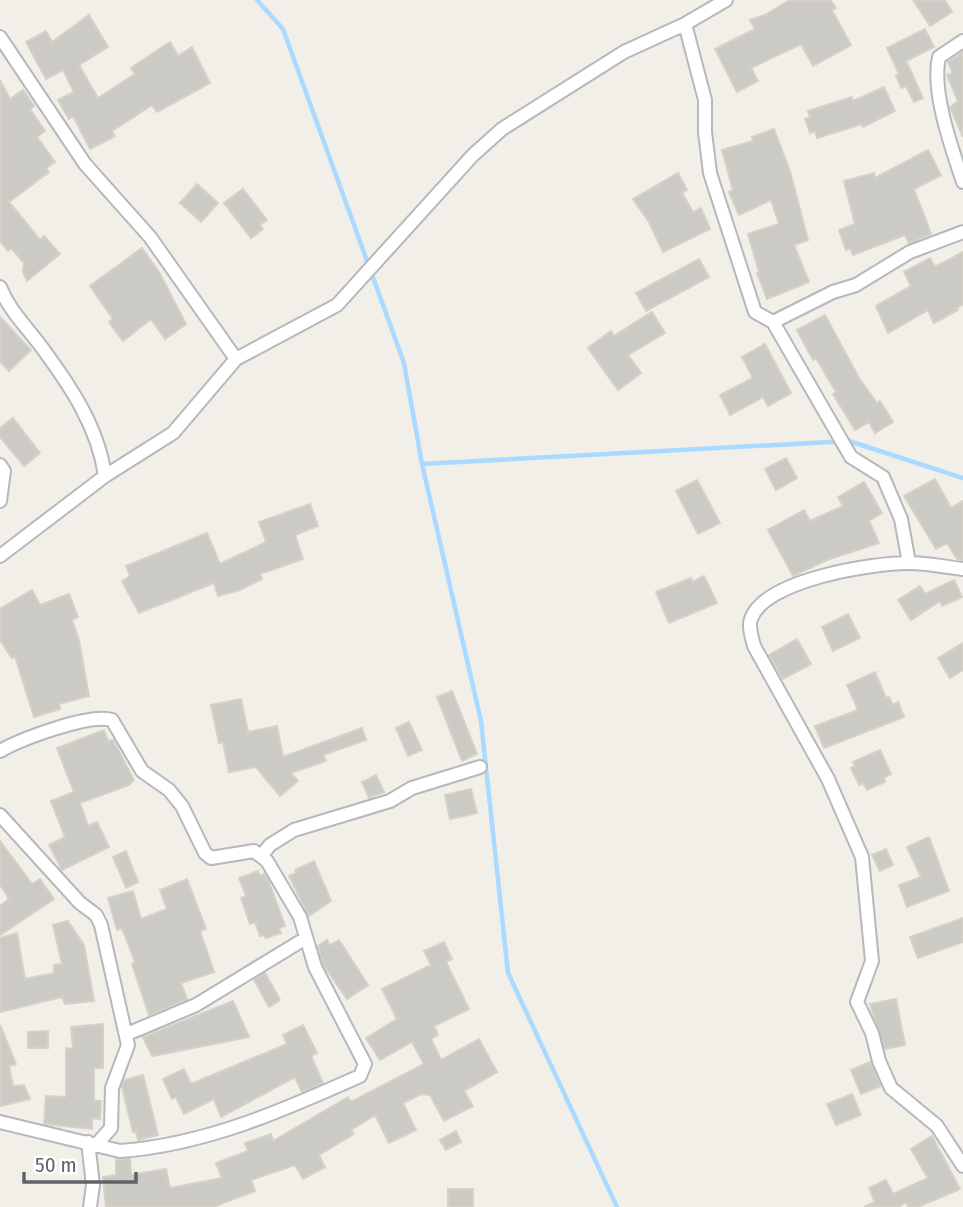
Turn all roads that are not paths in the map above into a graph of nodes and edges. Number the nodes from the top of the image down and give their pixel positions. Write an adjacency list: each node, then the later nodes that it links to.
1 (726, 0): 2 (street)
2 (685, 24): 8 (street); 9 (street)
3 (0, 37): 9 (street)
4 (963, 41): 5 (street)
5 (963, 182)
6 (963, 232): 8 (street)
7 (0, 287): 11 (street)
8 (773, 322): 14 (street)
9 (236, 359): 11 (street)
10 (0, 466): 12 (street)
11 (105, 476): 13 (street)
12 (0, 501)
13 (0, 556)
14 (909, 563): 15 (street); 24 (street)
15 (963, 569)
16 (0, 751): 19 (street)
17 (480, 766): 19 (street)
18 (0, 815): 21 (street)
19 (262, 855): 20 (street)
20 (306, 938): 21 (street); 23 (street)
21 (127, 1034): 23 (street)
22 (0, 1122): 23 (street)
23 (92, 1143): 25 (street)
24 (963, 1166)
25 (90, 1207)

